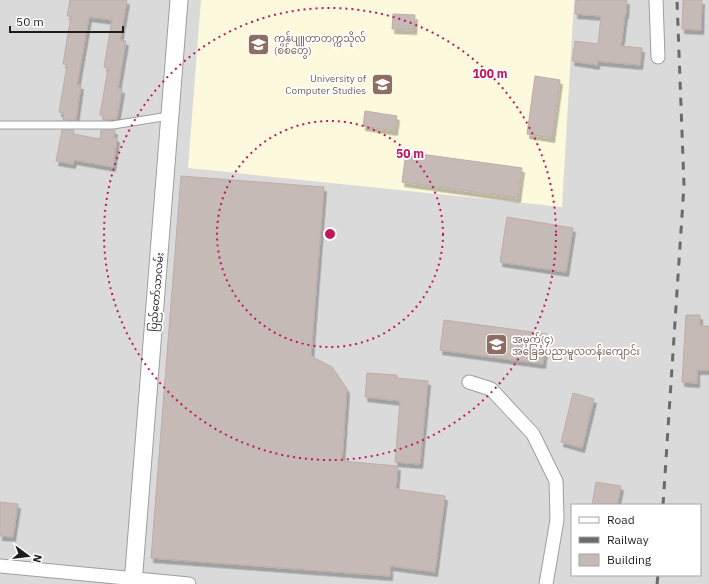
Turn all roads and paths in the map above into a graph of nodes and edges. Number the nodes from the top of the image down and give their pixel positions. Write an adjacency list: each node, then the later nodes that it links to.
1 (179, 0): 4 (street, ပြည်တော်သာလမ်း)
2 (656, 0): 3 (street)
3 (658, 57)
4 (170, 116): 5 (lane); 8 (street, ပြည်တော်သာလမ်း)
5 (0, 125)
6 (469, 382): 10 (street)
7 (0, 566): 8 (street)
8 (133, 582): 9 (street)
9 (189, 584)
10 (546, 584)

